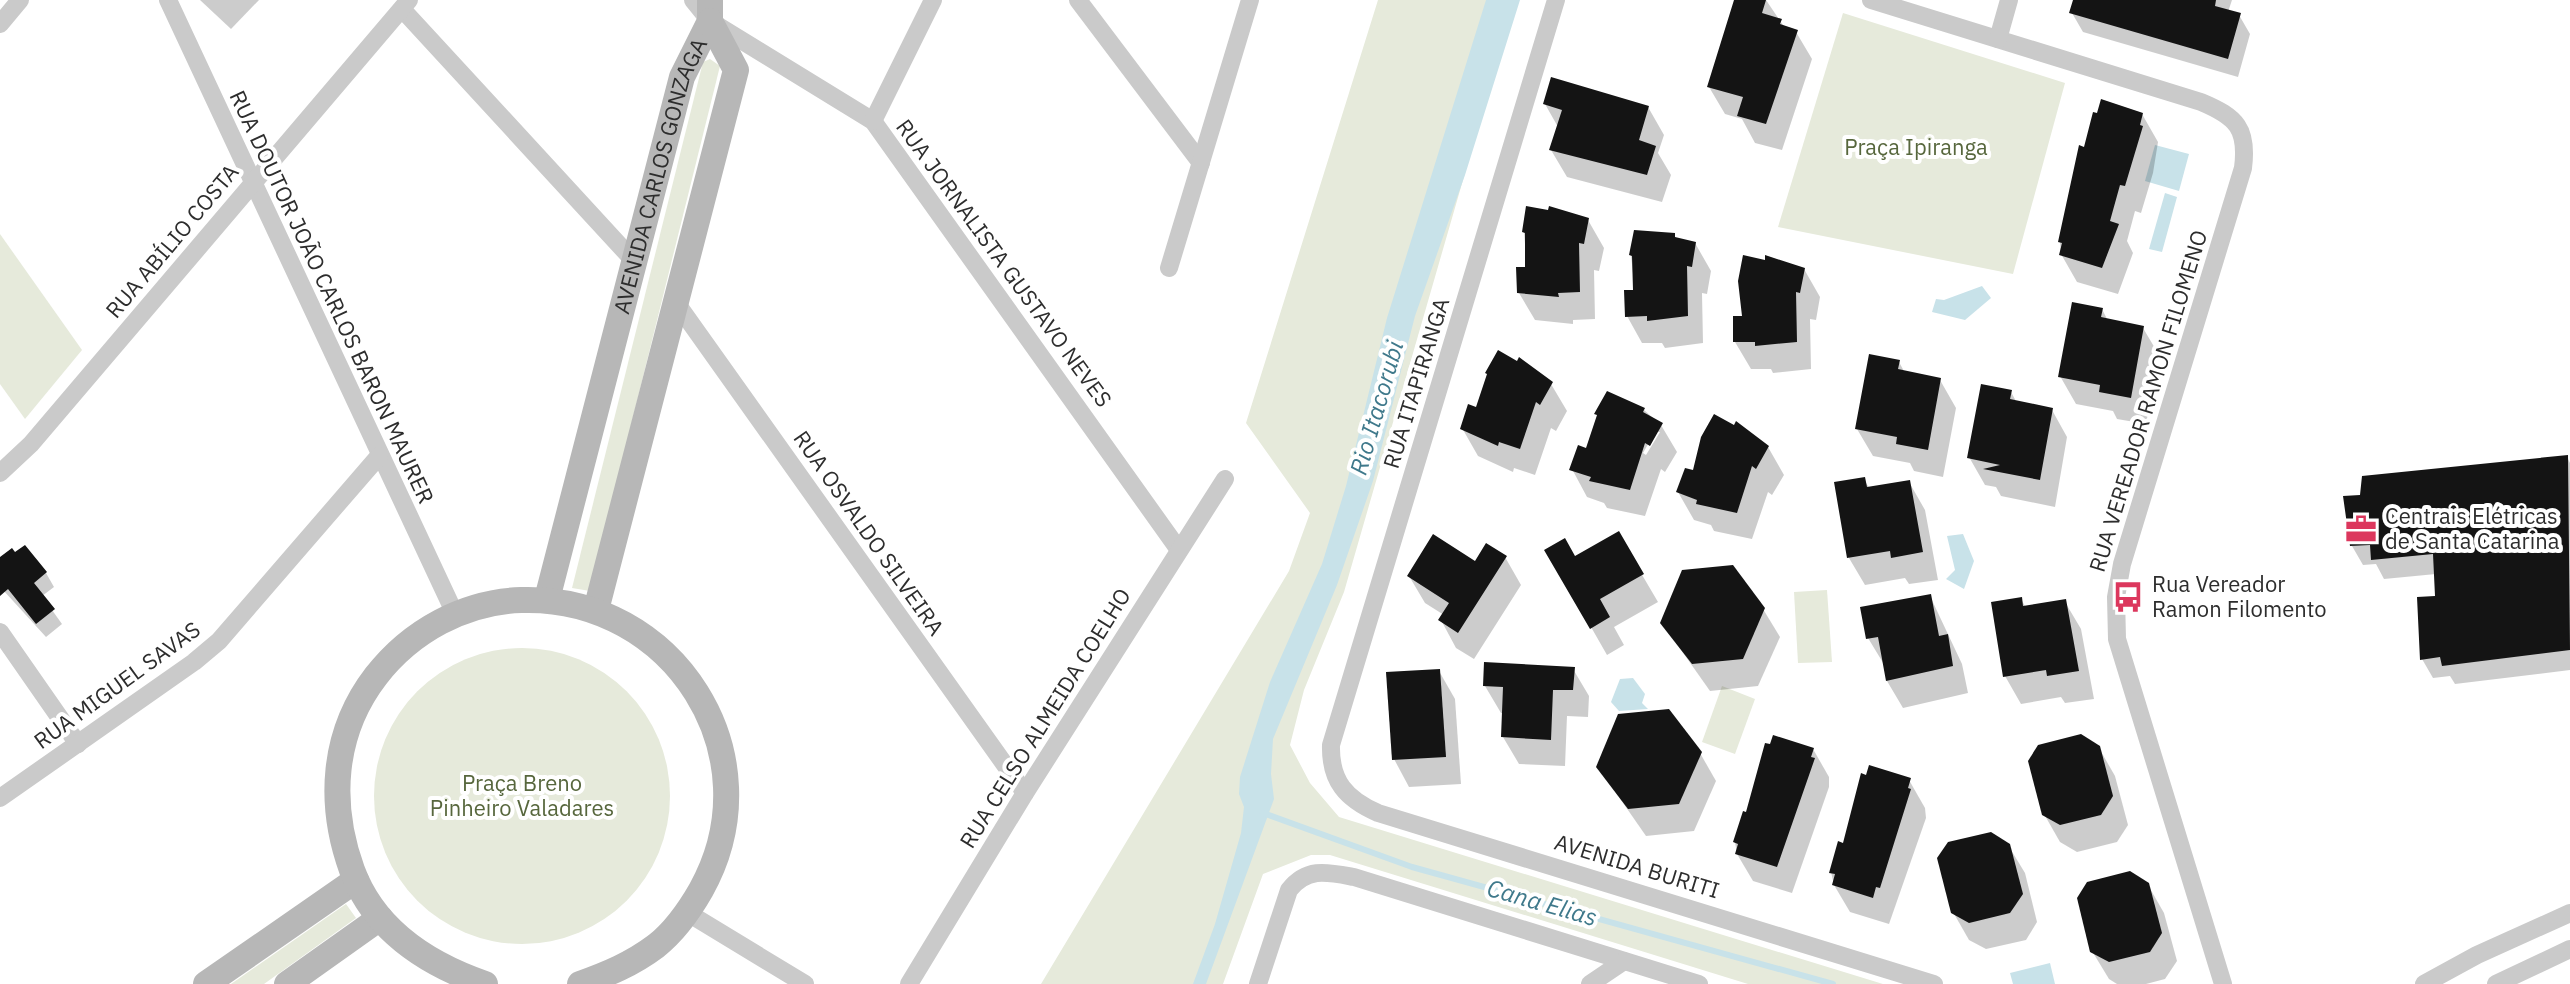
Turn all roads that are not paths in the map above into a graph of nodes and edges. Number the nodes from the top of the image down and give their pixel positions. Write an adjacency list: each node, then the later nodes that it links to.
1 (20, 0): 12 (street)
2 (168, 0): 16 (street, RUA DOUTOR JOÃO CARLOS BARON MAURER)
3 (693, 0): 11 (street, RUA JORNALISTA GUSTAVO NEVES)
4 (933, 0): 14 (street)
5 (1078, 0): 15 (street)
6 (1250, 0): 15 (street)
7 (1556, 0): 29 (street, RUA ITAPIRANGA)
8 (1871, 0): 13 (street)
9 (2009, 0): 13 (street)
10 (406, 4): 16 (street, RUA ABÍLIO COSTA); 17 (street)
11 (710, 11): 14 (street, RUA JORNALISTA GUSTAVO NEVES); 17 (street, AVENIDA CARLOS GONZAGA); 19 (street, AVENIDA CARLOS GONZAGA)
12 (0, 24)
13 (1998, 39): 48 (street, RUA VEREADOR RAMON FILOMENO)
14 (873, 121): 23 (street, RUA JORNALISTA GUSTAVO NEVES)
15 (1201, 163): 18 (street)
16 (252, 184): 20 (street, RUA DOUTOR JOÃO CARLOS BARON MAURER); 21 (street, RUA ABÍLIO COSTA)
17 (634, 261): 24 (street, AVENIDA CARLOS GONZAGA)
18 (1169, 268)
19 (675, 301): 25 (street, AVENIDA CARLOS GONZAGA); 30 (street, RUA OSVALDO SILVEIRA)
20 (379, 456): 26 (street, RUA DOUTOR JOÃO CARLOS BARON MAURER); 28 (street, RUA MIGUEL SAVAS)
21 (0, 473)
22 (1225, 479): 23 (street, RUA CELSO ALMEIDA COELHO)
23 (1179, 550): 30 (street, RUA CELSO ALMEIDA COELHO)
24 (547, 599): 25 (street); 26 (street)
25 (596, 610): 33 (street)
26 (455, 614): 32 (street)
27 (0, 632): 28 (street)
28 (78, 744): 31 (street, RUA MIGUEL SAVAS)
29 (1335, 780): 47 (street, AVENIDA BURITI)
30 (1025, 793): 43 (street, RUA CELSO ALMEIDA COELHO)
31 (0, 798)
32 (356, 880): 35 (street); 38 (street)
33 (688, 913): 41 (street); 42 (street)
34 (2570, 913): 49 (street)
35 (380, 918): 39 (street); 40 (street)
36 (2570, 949): 50 (street)
37 (1624, 961): 44 (street); 45 (street); 46 (street)
38 (206, 984)
39 (287, 984)
40 (485, 984)
41 (580, 984)
42 (805, 984)
43 (909, 984)
44 (1258, 984)
45 (1590, 984)
46 (1699, 984)
47 (1934, 984)
48 (2223, 984)
49 (2424, 984)
50 (2496, 984)

